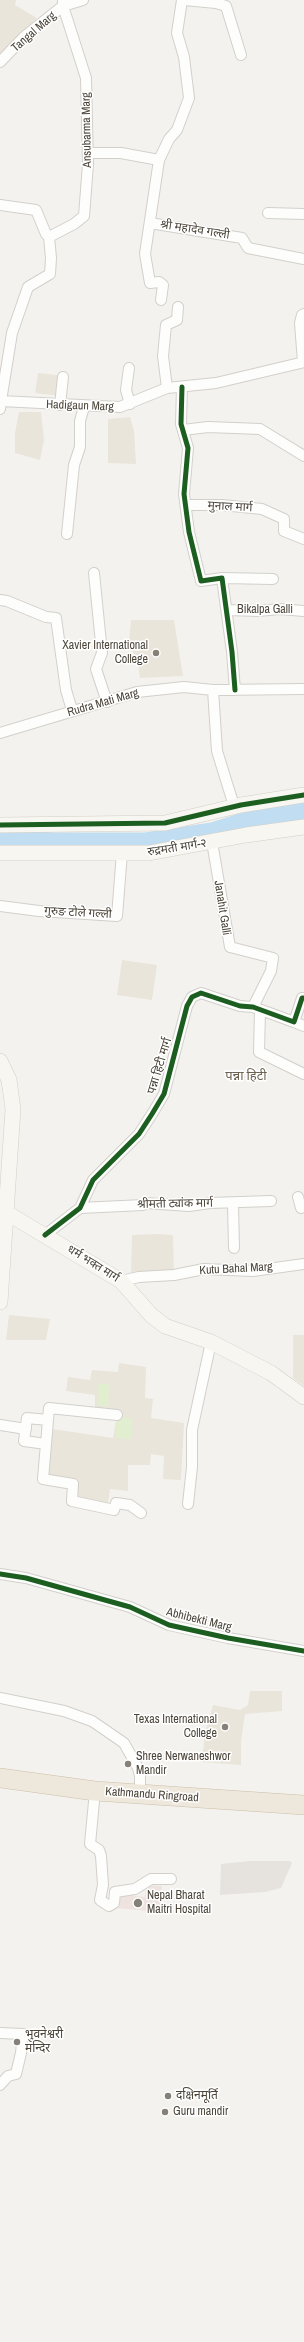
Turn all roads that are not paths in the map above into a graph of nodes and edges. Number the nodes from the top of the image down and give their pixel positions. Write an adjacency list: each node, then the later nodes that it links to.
1 (83, 0): 4 (street)
2 (182, 0): 8 (street)
3 (185, 0): 5 (street)
4 (63, 3): 6 (street, Tangal Marg); 7 (street, Ansubarma Marg)
5 (242, 55)
6 (0, 62)
7 (88, 153): 8 (street); 13 (street, Ansubarma Marg)
8 (159, 160): 12 (street)
9 (0, 205): 13 (street)
10 (268, 213): 11 (street)
11 (304, 214)
12 (150, 223): 14 (street, श्री महादेव गल्ली); 15 (street)
13 (49, 237): 24 (street)
14 (304, 259)
15 (161, 300)
16 (178, 307): 22 (street)
17 (304, 314): 18 (street)
18 (303, 362): 21 (street, Hadigaun Marg)
19 (129, 368): 23 (street)
20 (63, 377): 25 (street)
21 (182, 386): 22 (street, Hadigaun Marg); 27 (street)
22 (167, 388): 23 (street, Hadigaun Marg)
23 (130, 404): 26 (street, Hadigaun Marg)
24 (1, 405): 25 (street, Hadigaun Marg)
25 (60, 405): 26 (street, Hadigaun Marg)
26 (84, 407): 30 (street)
27 (183, 430): 28 (street); 29 (street)
28 (304, 456)
29 (186, 506): 31 (street, मुनाल मार्ग); 33 (street)
30 (67, 534)
31 (304, 539)
32 (94, 573): 41 (street)
33 (222, 578): 34 (street); 36 (street)
34 (273, 579)
35 (0, 600): 42 (street)
36 (227, 610): 37 (street, Bikalpa Galli); 40 (street)
37 (304, 611)
38 (304, 689): 40 (street, Rudra Mati Marg)
39 (213, 690): 40 (street, Rudra Mati Marg); 41 (street, Rudra Mati Marg); 45 (street)
40 (235, 690)
41 (107, 702): 42 (street, Rudra Mati Marg)
42 (72, 710): 43 (street, Rudra Mati Marg)
43 (0, 733)
44 (304, 795): 45 (street)
45 (234, 806): 46 (street)
46 (0, 825)
47 (304, 827): 48 (street, रुद्रमती मार्ग-२)
48 (212, 842): 50 (street, रुद्रमती मार्ग-२); 53 (street, Janahit Galli)
49 (0, 853): 50 (street, रुद्रमती मार्ग-२)
50 (122, 853): 51 (street, गुरुङ टोले गल्ली)
51 (0, 906)
52 (304, 998): 54 (street)
53 (256, 1008): 54 (street, पन्ना हिटी मार्ग); 57 (street); 62 (street, पन्ना हिटी मार्ग)
54 (294, 1022): 55 (street, पन्ना हिटी मार्ग)
55 (304, 1026)
56 (0, 1061): 63 (street)
57 (304, 1074)
58 (298, 1197): 61 (street)
59 (271, 1201): 60 (street, श्रीमती ट्यांक मार्ग)
60 (233, 1203): 62 (street, श्रीमती ट्यांक मार्ग); 66 (street)
61 (304, 1207)
62 (80, 1208): 64 (street, पन्ना हिटी मार्ग)
63 (7, 1213): 64 (street, धर्म भक्त मार्ग); 65 (street)
64 (45, 1235): 68 (street, धर्म भक्त मार्ग)
65 (2, 1245): 69 (street)
66 (234, 1248)
67 (304, 1264): 68 (street, Kutu Bahal Marg)
68 (121, 1281): 70 (street, धर्म भक्त मार्ग)
69 (0, 1302)
70 (211, 1342): 71 (street, धर्म भक्त मार्ग); 77 (street)
71 (304, 1397)
72 (117, 1415): 73 (street)
73 (48, 1420): 75 (street); 76 (street)
74 (0, 1425): 75 (street)
75 (26, 1428): 76 (street)
76 (46, 1444): 78 (street)
77 (188, 1504)
78 (141, 1513)
79 (0, 1574): 80 (street, Abhibekti Marg)
80 (304, 1651)
81 (0, 1698): 84 (street)
82 (0, 1778): 83 (highway, Kathmandu Ringroad)
83 (95, 1791): 84 (highway, Kathmandu Ringroad); 86 (street)
84 (140, 1794): 85 (highway, Kathmandu Ringroad)
85 (304, 1805)
86 (171, 1879)
87 (0, 2033): 88 (street)
88 (0, 2085)

